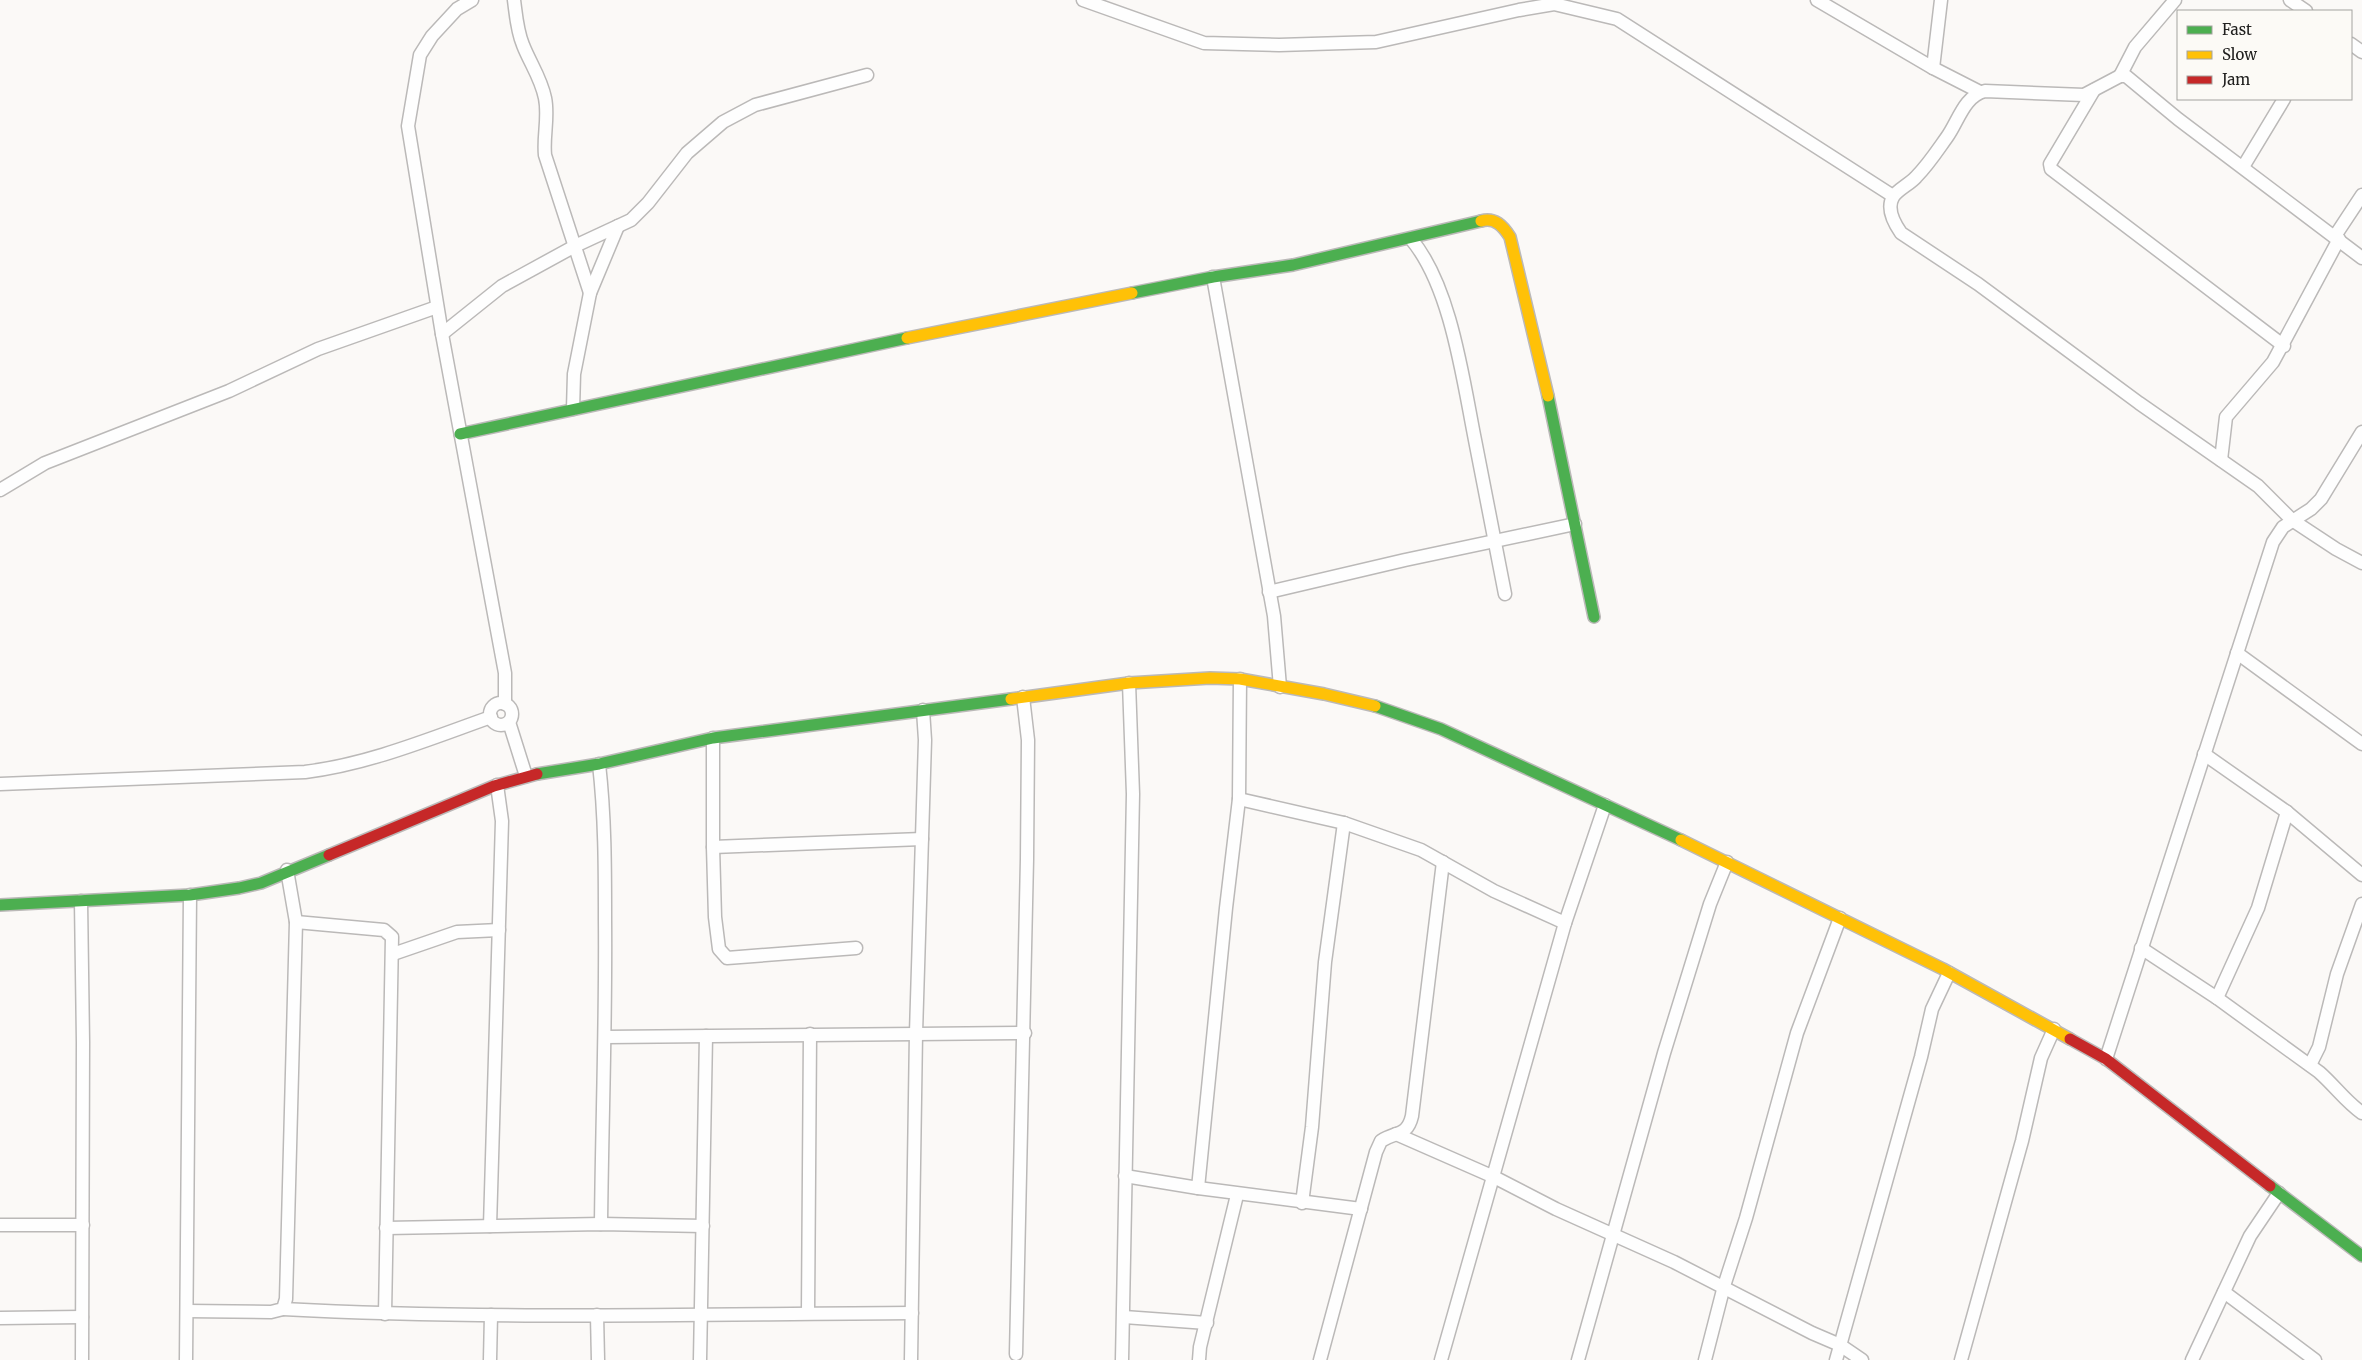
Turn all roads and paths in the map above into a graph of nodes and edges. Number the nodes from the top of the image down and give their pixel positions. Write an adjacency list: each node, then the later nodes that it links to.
1 (472, 0): 26 (street)
2 (514, 0): 22 (street)
3 (1083, 0): 8 (street)
4 (1817, 0): 10 (street)
5 (1941, 0): 10 (street)
6 (2175, 0): 12 (street)
7 (2290, 0): 9 (street)
8 (1554, 2): 18 (street)
9 (2305, 10)
10 (1934, 68): 14 (street)
11 (868, 75): 19 (street)
12 (2120, 76): 13 (street); 16 (street)
13 (2094, 90): 14 (street); 28 (street)
14 (1980, 92): 18 (street)
15 (2283, 100): 16 (street)
16 (2243, 167): 20 (street)
17 (2362, 195): 20 (street)
18 (1893, 196): 32 (street)
19 (618, 226): 22 (street); 25 (street)
20 (2337, 238): 23 (street); 28 (street)
21 (1412, 239): 24 (street); 35 (street); 36 (street)
22 (575, 246): 25 (street); 27 (street)
23 (2362, 258)
24 (1213, 277): 29 (street); 38 (street)
25 (590, 293): 29 (street)
26 (437, 307): 27 (street); 33 (street)
27 (442, 334): 31 (street)
28 (2284, 346): 32 (street)
29 (573, 409): 31 (street)
30 (2362, 432): 34 (street)
31 (460, 434): 46 (street)
32 (2221, 460): 34 (street)
33 (0, 490)
34 (2292, 520): 37 (street); 41 (street)
35 (1575, 524): 36 (street); 40 (street)
36 (1495, 541): 38 (street); 39 (street)
37 (2362, 563)
38 (1269, 592): 44 (street)
39 (1505, 594)
40 (1594, 618)
41 (2237, 653): 51 (street); 52 (street)
42 (1240, 679): 43 (street); 44 (street); 57 (street)
43 (1129, 683): 45 (street); 90 (street)
44 (1280, 687): 58 (street)
45 (1023, 697): 47 (street); 82 (street)
46 (505, 704): 48 (street); 49 (street)
47 (924, 710): 50 (street); 61 (street)
48 (490, 717): 49 (street); 55 (street)
49 (509, 722): 54 (street)
50 (713, 738): 53 (street); 62 (street)
51 (2362, 744)
52 (2204, 754): 59 (street); 76 (street)
53 (598, 764): 54 (street); 85 (street)
54 (526, 776): 56 (street)
55 (0, 784)
56 (497, 785): 65 (street); 74 (street)
57 (1239, 799): 60 (street); 92 (street)
58 (1605, 805): 64 (street); 73 (street)
59 (2287, 812): 66 (street); 79 (street)
60 (1344, 823): 63 (street); 95 (street)
61 (922, 839): 62 (street); 81 (street)
62 (713, 847): 75 (street)
63 (1443, 862): 73 (street); 89 (street)
64 (1727, 862): 71 (street); 103 (street)
65 (287, 870): 67 (street); 72 (street)
66 (2362, 875)
67 (190, 895): 68 (street); 108 (street)
68 (81, 901): 70 (street); 99 (street)
69 (2362, 904): 87 (street)
70 (0, 905)
71 (1840, 918): 78 (street); 105 (street)
72 (296, 922): 77 (street); 107 (street)
73 (1565, 923): 91 (street)
74 (499, 930): 77 (street); 100 (street)
75 (856, 948)
76 (2141, 948): 79 (street); 86 (street)
77 (393, 954): 102 (street)
78 (1949, 973): 80 (street); 119 (street)
79 (2217, 998): 87 (street)
80 (2054, 1029): 86 (street); 135 (street)
81 (916, 1033): 82 (street); 83 (street); 110 (street)
82 (1025, 1033): 120 (street)
83 (810, 1034): 84 (street); 109 (street)
84 (706, 1036): 85 (street); 101 (street)
85 (606, 1037): 97 (street)
86 (2106, 1059): 93 (street)
87 (2310, 1065): 88 (street)
88 (2362, 1113)
89 (1396, 1134): 91 (street); 96 (street)
90 (1125, 1176): 92 (street); 116 (street)
91 (1494, 1177): 103 (street); 130 (street)
92 (1198, 1188): 94 (street)
93 (2279, 1193): 104 (street); 106 (street)
94 (1237, 1195): 95 (street); 118 (street)
95 (1302, 1203): 96 (street)
96 (1361, 1209): 129 (street)
97 (601, 1224): 100 (street); 101 (street)
98 (0, 1225): 99 (street)
99 (83, 1225): 115 (street)
100 (490, 1226): 102 (street)
101 (703, 1226): 112 (street)
102 (386, 1228): 111 (street)
103 (1613, 1236): 105 (street); 131 (street)
104 (2362, 1256)
105 (1724, 1286): 119 (street); 132 (street)
106 (2224, 1292): 136 (street); 137 (street)
107 (284, 1309): 108 (street); 111 (street)
108 (187, 1311): 122 (street)
109 (808, 1313): 110 (street); 112 (street)
110 (912, 1313): 126 (street)
111 (385, 1314): 113 (street)
112 (701, 1314): 114 (street); 125 (street)
113 (491, 1315): 114 (street); 123 (street)
114 (597, 1315): 124 (street)
115 (82, 1317): 117 (street); 121 (street)
116 (1124, 1317): 118 (street); 127 (street)
117 (0, 1318)
118 (1206, 1322): 128 (street)
119 (1840, 1345): 133 (street); 134 (street)
120 (1016, 1354)
121 (82, 1360)
122 (186, 1360)
123 (490, 1360)
124 (598, 1360)
125 (700, 1360)
126 (911, 1360)
127 (1122, 1360)
128 (1199, 1360)
129 (1320, 1360)
130 (1441, 1360)
131 (1578, 1360)
132 (1705, 1360)
133 (1836, 1360)
134 (1862, 1360)
135 (1961, 1360)
136 (2192, 1360)
137 (2315, 1360)

